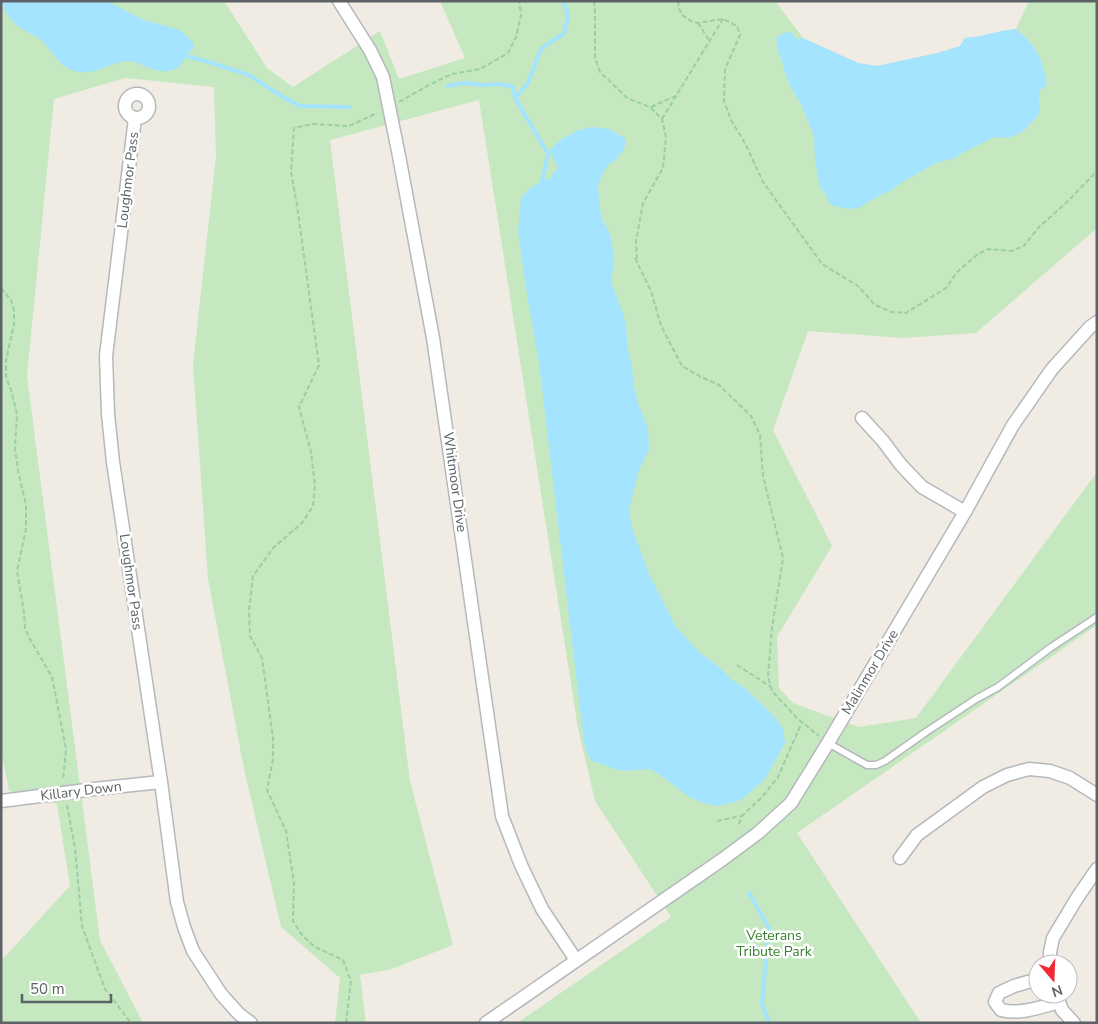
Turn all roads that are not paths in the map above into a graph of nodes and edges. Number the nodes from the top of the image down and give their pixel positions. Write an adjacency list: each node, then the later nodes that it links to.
1 (339, 1): 14 (street, Whitmoor Drive)
2 (135, 118): 8 (street, Loughmor Pass)
3 (1097, 322): 5 (street, Malinmor Drive)
4 (862, 418): 5 (street)
5 (965, 512): 7 (street, Malinmor Drive)
6 (1097, 617): 7 (lane)
7 (828, 743): 14 (street, Malinmor Drive)
8 (160, 782): 10 (street, Killary Down); 18 (street, Loughmor Pass)
9 (1097, 795): 11 (street)
10 (1, 801)
11 (900, 858)
12 (1097, 870): 13 (street)
13 (1051, 954)
14 (576, 960): 19 (street)
15 (1028, 982): 16 (street)
16 (1041, 1004)
17 (1060, 1004): 20 (street)
18 (251, 1023)
19 (486, 1023)
20 (1074, 1023)

